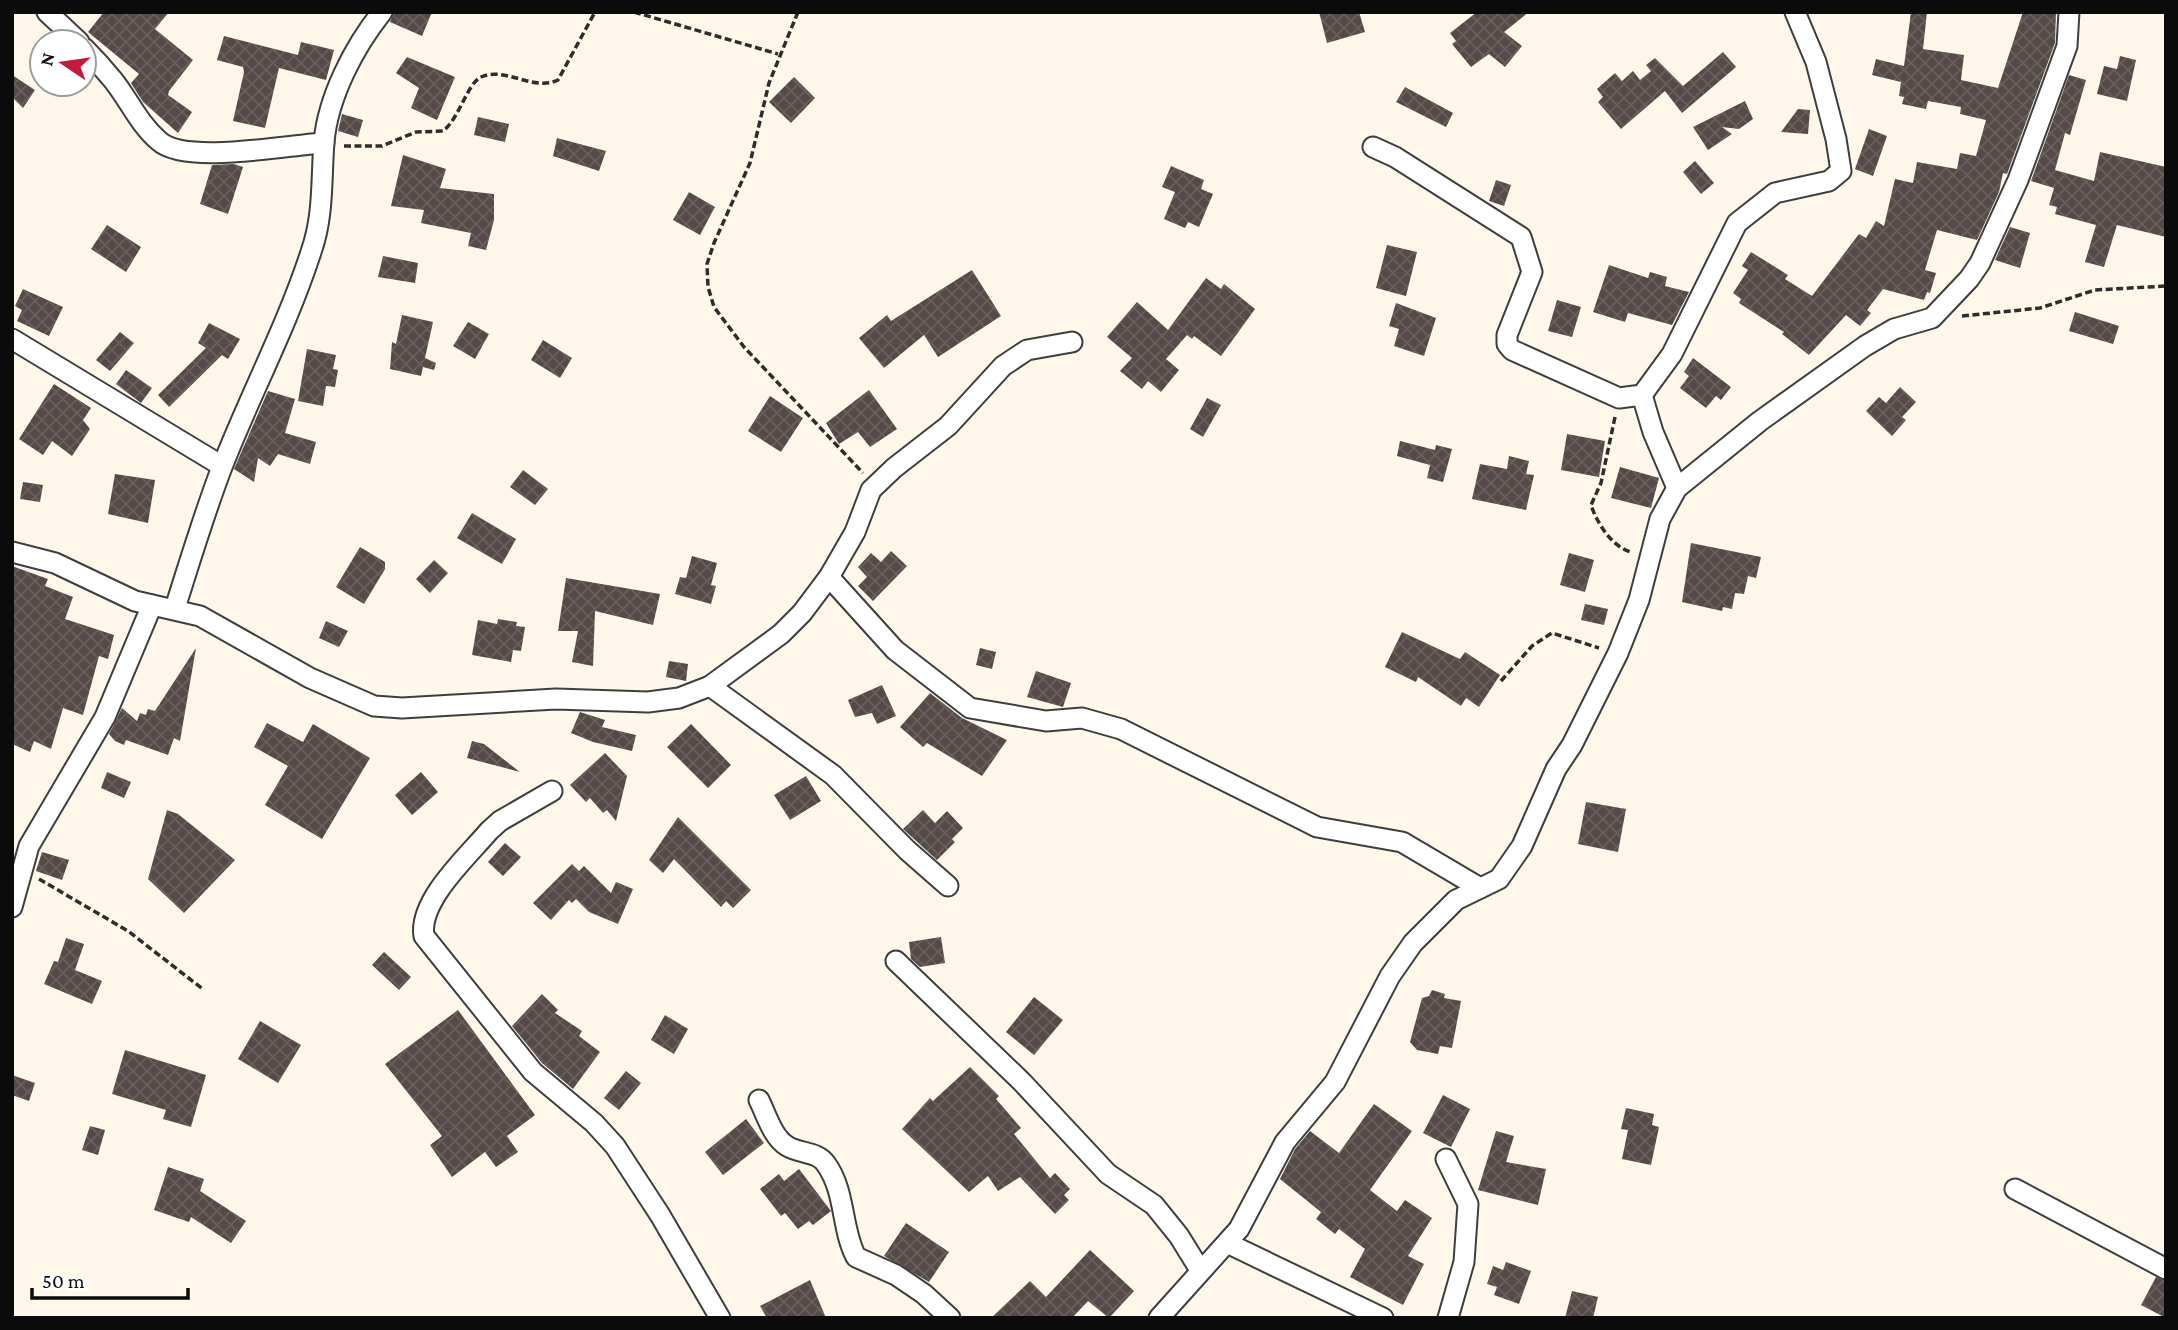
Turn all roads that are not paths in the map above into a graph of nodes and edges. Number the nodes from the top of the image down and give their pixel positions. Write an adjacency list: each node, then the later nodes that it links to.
1 (47, 12): 5 (street)
2 (382, 12): 7 (street)
3 (1795, 12): 11 (street)
4 (2069, 12): 13 (street)
5 (64, 28)
6 (98, 63): 7 (street)
7 (324, 143): 12 (street)
8 (1373, 147): 11 (street)
9 (12, 339): 12 (street)
10 (1072, 342): 15 (street)
11 (1642, 395): 13 (street)
12 (222, 466): 17 (street)
13 (1677, 488): 21 (street)
14 (12, 552): 16 (street)
15 (830, 576): 18 (street); 21 (street)
16 (152, 605): 17 (street); 22 (street)
17 (175, 608): 18 (street)
18 (710, 686): 20 (street)
19 (552, 791): 30 (street)
20 (948, 886)
21 (1480, 888): 27 (street)
22 (12, 907)
23 (896, 961): 29 (street)
24 (759, 1100): 31 (street)
25 (1446, 1159): 34 (street)
26 (2015, 1189): 28 (street)
27 (1227, 1243): 29 (street); 33 (street)
28 (2166, 1269)
29 (1200, 1270): 32 (street)
30 (720, 1318)
31 (950, 1318)
32 (1159, 1318)
33 (1383, 1318)
34 (1448, 1318)

